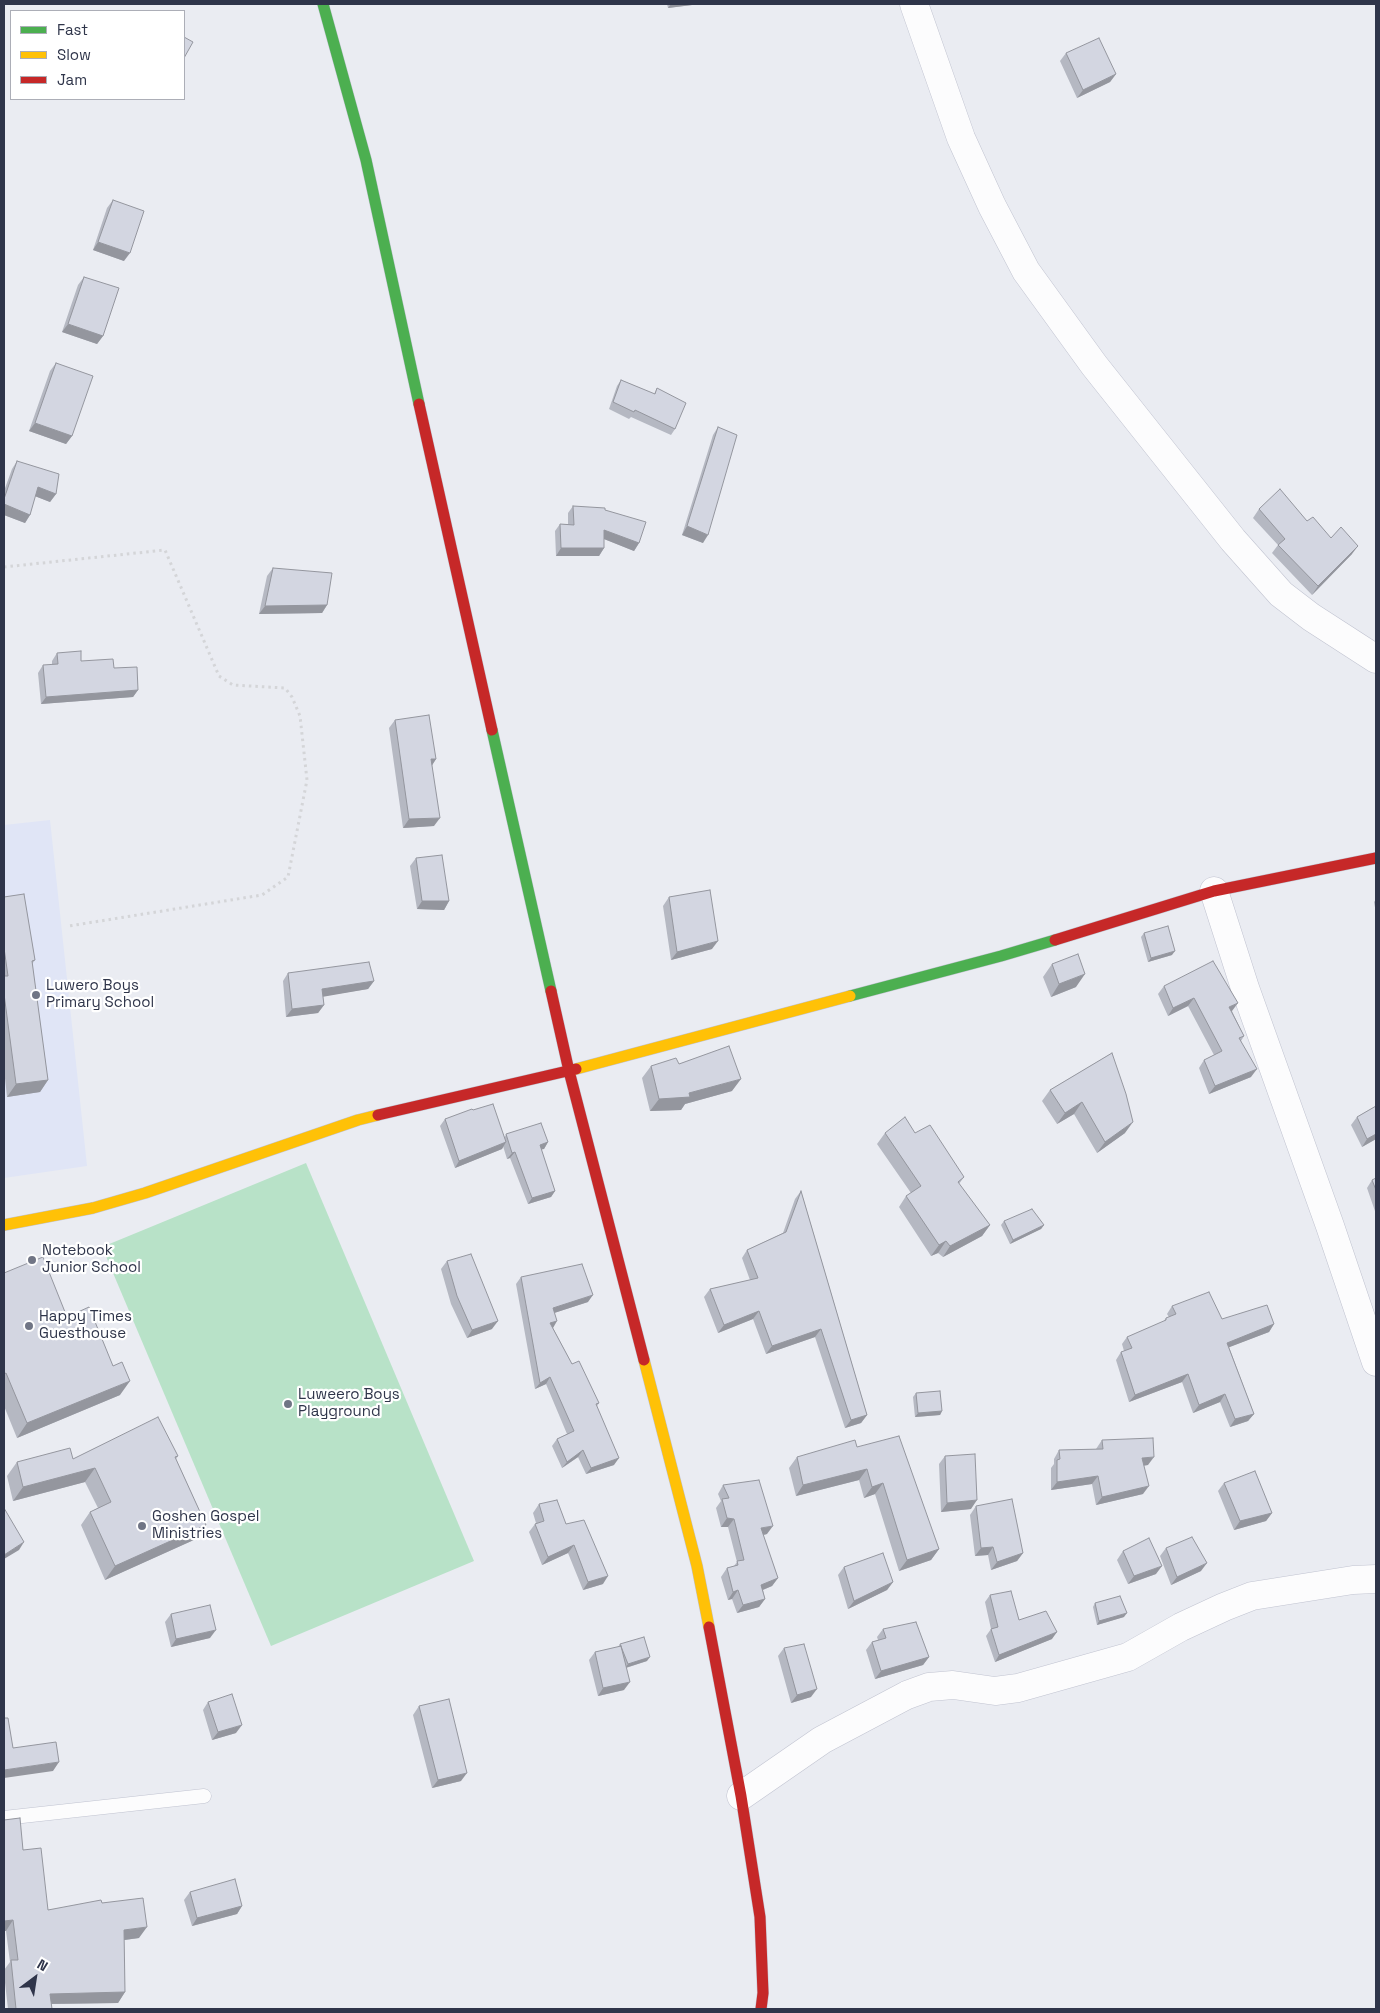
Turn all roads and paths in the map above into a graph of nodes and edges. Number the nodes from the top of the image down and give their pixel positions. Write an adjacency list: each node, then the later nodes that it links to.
1 (323, 4): 8 (street)
2 (914, 4): 4 (street)
3 (4, 567): 7 (path)
4 (1376, 659)
5 (1376, 858): 6 (street)
6 (1214, 891): 8 (street); 10 (street)
7 (69, 926)
8 (569, 1071): 9 (street); 13 (street)
9 (4, 1225)
10 (1376, 1362)
11 (1376, 1579): 13 (street)
12 (204, 1796): 14 (lane)
13 (741, 1796): 15 (street)
14 (4, 1818)
15 (761, 2009)

